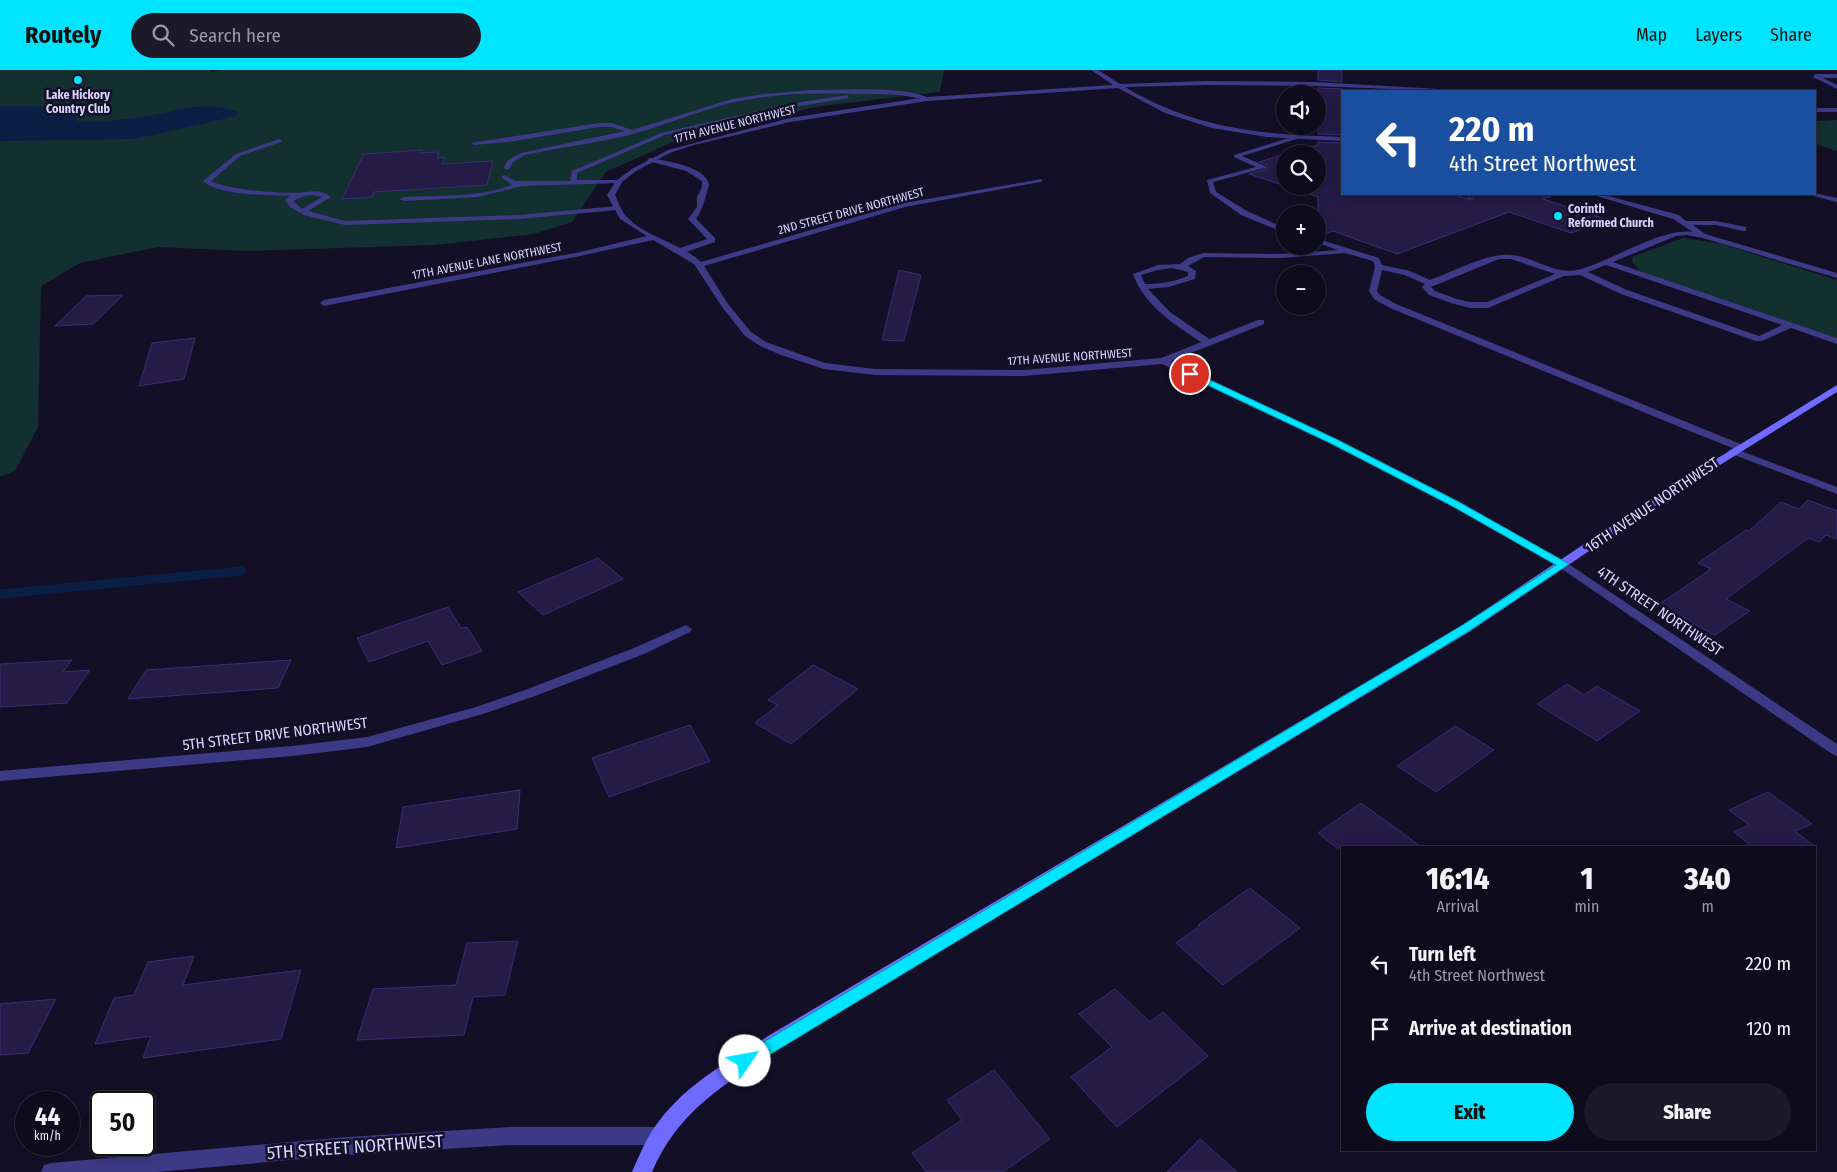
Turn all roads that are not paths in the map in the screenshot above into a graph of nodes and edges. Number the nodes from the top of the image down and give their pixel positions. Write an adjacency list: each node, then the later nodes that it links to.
1 (1094, 70): 5 (street)
2 (1832, 70): 3 (street)
3 (1837, 72)
4 (1837, 76): 6 (street)
5 (1118, 86): 7 (street, 17TH AVENUE NORTHWEST); 9 (street, 17TH AVENUE NORTHWEST); 15 (street)
6 (1837, 88)
7 (1418, 90)
8 (875, 92): 9 (street); 12 (street); 13 (street)
9 (927, 99): 19 (street, 17TH AVENUE NORTHWEST)
10 (1816, 110): 11 (street)
11 (1837, 110)
12 (677, 119): 13 (street); 14 (street)
13 (696, 126): 24 (street)
14 (632, 132): 18 (street); 20 (street)
15 (1298, 137): 16 (street); 34 (street)
16 (1341, 139)
17 (279, 141): 26 (street)
18 (474, 143)
19 (650, 160): 23 (street, 17TH AVENUE NORTHWEST); 39 (street)
20 (507, 168)
21 (504, 177): 25 (street)
22 (1040, 180): 42 (street, 2ND STREET DRIVE NORTHWEST)
23 (619, 181): 24 (street); 31 (street)
24 (573, 182): 25 (street)
25 (520, 184): 29 (street)
26 (299, 195): 32 (street); 32 (street)
27 (1598, 195): 33 (street)
28 (1814, 195): 30 (street)
29 (404, 199)
30 (1837, 200)
31 (617, 208): 32 (street); 37 (street, 17TH AVENUE NORTHWEST)
32 (303, 212)
33 (1686, 223): 35 (street); 36 (street)
34 (1276, 227)
35 (1743, 229)
36 (1704, 236): 41 (street); 47 (street)
37 (654, 237): 39 (street, 17TH AVENUE NORTHWEST); 50 (street, 17TH AVENUE LANE NORTHWEST)
38 (1326, 244): 40 (street)
39 (680, 250): 42 (street, 17TH AVENUE NORTHWEST)
40 (1349, 251): 43 (street); 44 (street)
41 (1606, 262): 45 (street); 52 (street)
42 (699, 265): 55 (street, 17TH AVENUE NORTHWEST)
43 (1183, 266): 49 (street); 49 (street)
44 (1379, 267): 48 (street); 57 (street)
45 (1581, 272): 46 (street); 52 (street)
46 (1562, 274): 48 (street); 48 (street)
47 (1837, 276)
48 (1430, 282)
49 (1142, 286): 54 (street)
50 (324, 303)
51 (1261, 322): 54 (street)
52 (1790, 326): 53 (street)
53 (1837, 341)
54 (1209, 343): 55 (street)
55 (1163, 361): 59 (street, 4TH STREET NORTHWEST)
56 (1837, 388): 57 (main road, 16TH AVENUE NORTHWEST)
57 (1736, 449): 58 (street); 59 (main road, 16TH AVENUE NORTHWEST)
58 (1837, 492)
59 (1563, 564): 61 (street, 4TH STREET NORTHWEST); 63 (main road, 16TH AVENUE NORTHWEST)
60 (686, 629): 62 (street, 5TH STREET DRIVE NORTHWEST)
61 (1837, 751)
62 (0, 776)
63 (658, 1136): 64 (street, 5TH STREET NORTHWEST); 65 (main road, 16TH AVENUE NORTHWEST)
64 (51, 1172)
65 (642, 1172)

